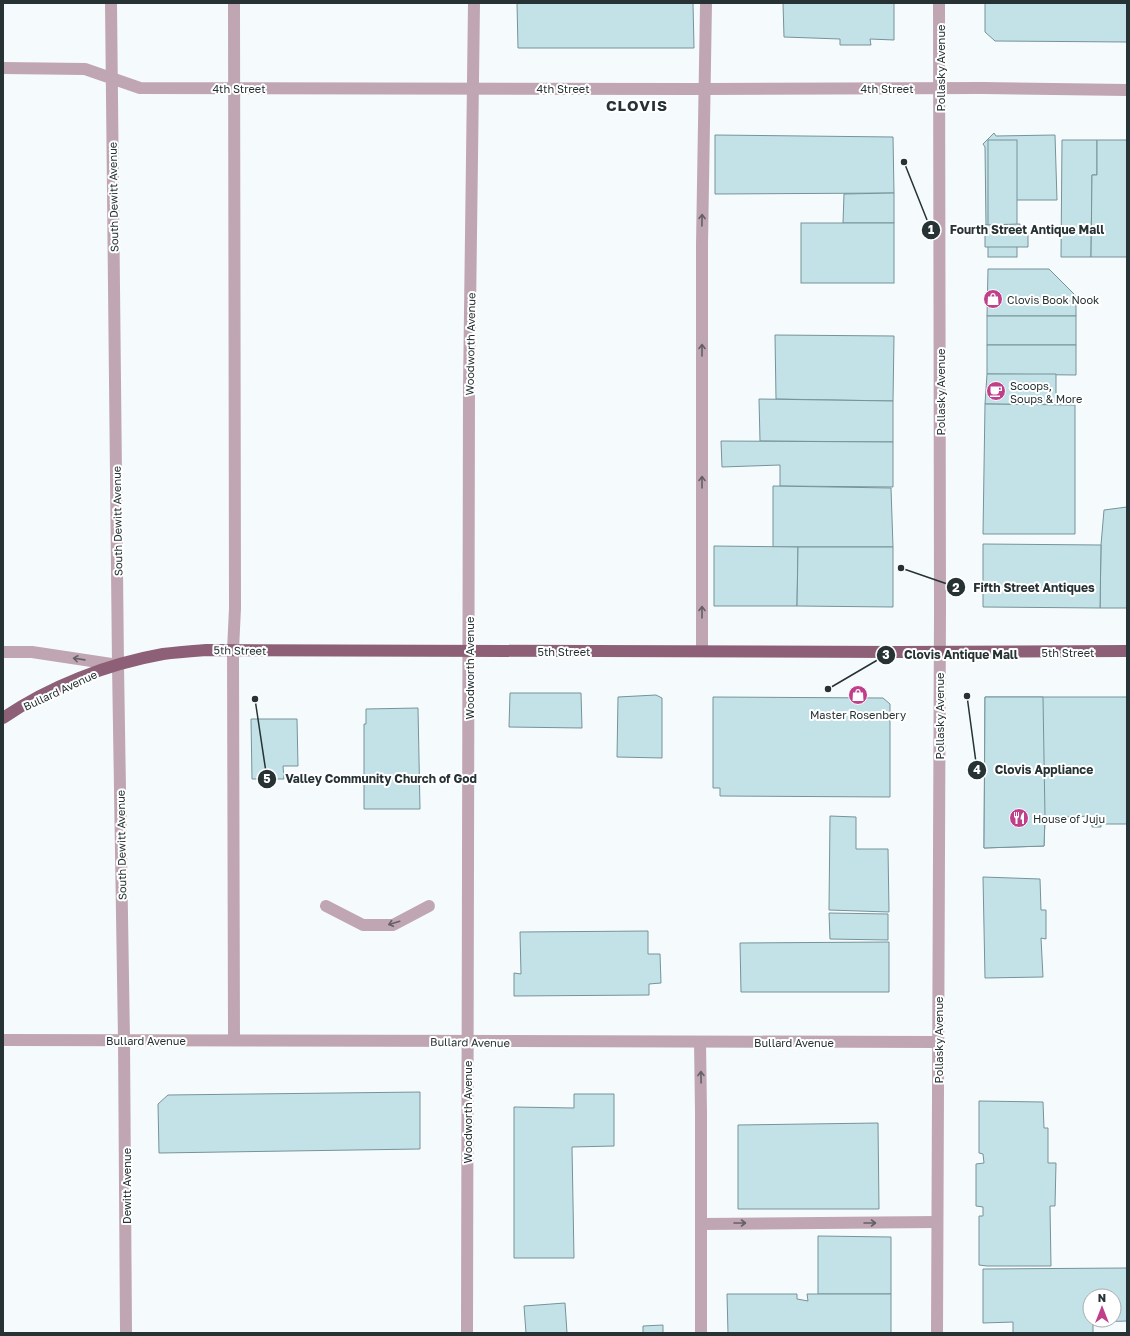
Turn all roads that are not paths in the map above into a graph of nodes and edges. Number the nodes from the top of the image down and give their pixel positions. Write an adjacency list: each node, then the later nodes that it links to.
1 (111, 3): 7 (street, South Dewitt Avenue)
2 (234, 3): 8 (street)
3 (474, 3): 9 (street, Woodworth Avenue)
4 (706, 3): 11 (street)
5 (939, 3): 10 (street, Pollasky Avenue)
6 (3, 68): 7 (street, 4th Street)
7 (111, 77): 8 (street, 4th Street); 19 (street, South Dewitt Avenue)
8 (233, 88): 9 (street, 4th Street); 13 (street)
9 (473, 88): 11 (street, 4th Street); 14 (street, Woodworth Avenue)
10 (940, 88): 11 (street, 4th Street); 12 (street, 4th Street); 18 (street, Pollasky Avenue)
11 (704, 89): 15 (street, one-way to 11)
12 (1127, 90)
13 (233, 650): 14 (main road, 5th Street); 19 (main road, 5th Street); 25 (street)
14 (468, 650): 15 (main road, 5th Street); 26 (street, Woodworth Avenue)
15 (702, 651): 18 (main road, 5th Street)
16 (1127, 651): 18 (main road, 5th Street)
17 (3, 652): 19 (street, 5th Street, one-way to 17)
18 (939, 652): 28 (street, Pollasky Avenue)
19 (118, 665): 20 (main road, Bullard Avenue); 24 (street, South Dewitt Avenue)
20 (3, 718)
21 (326, 906): 22 (street, one-way to 21)
22 (429, 906)
23 (3, 1040): 24 (street, Bullard Avenue)
24 (124, 1040): 25 (street, Bullard Avenue); 31 (street, Dewitt Avenue)
25 (234, 1040): 26 (street, Bullard Avenue)
26 (468, 1041): 27 (street, Bullard Avenue); 32 (street, Woodworth Avenue)
27 (700, 1042): 28 (street, Bullard Avenue); 30 (street, one-way to 27)
28 (938, 1042): 29 (street, Pollasky Avenue)
29 (937, 1222): 30 (street, one-way to 29); 34 (street, Pollasky Avenue)
30 (701, 1224): 33 (street)
31 (126, 1333)
32 (467, 1333)
33 (701, 1333)
34 (937, 1333)

